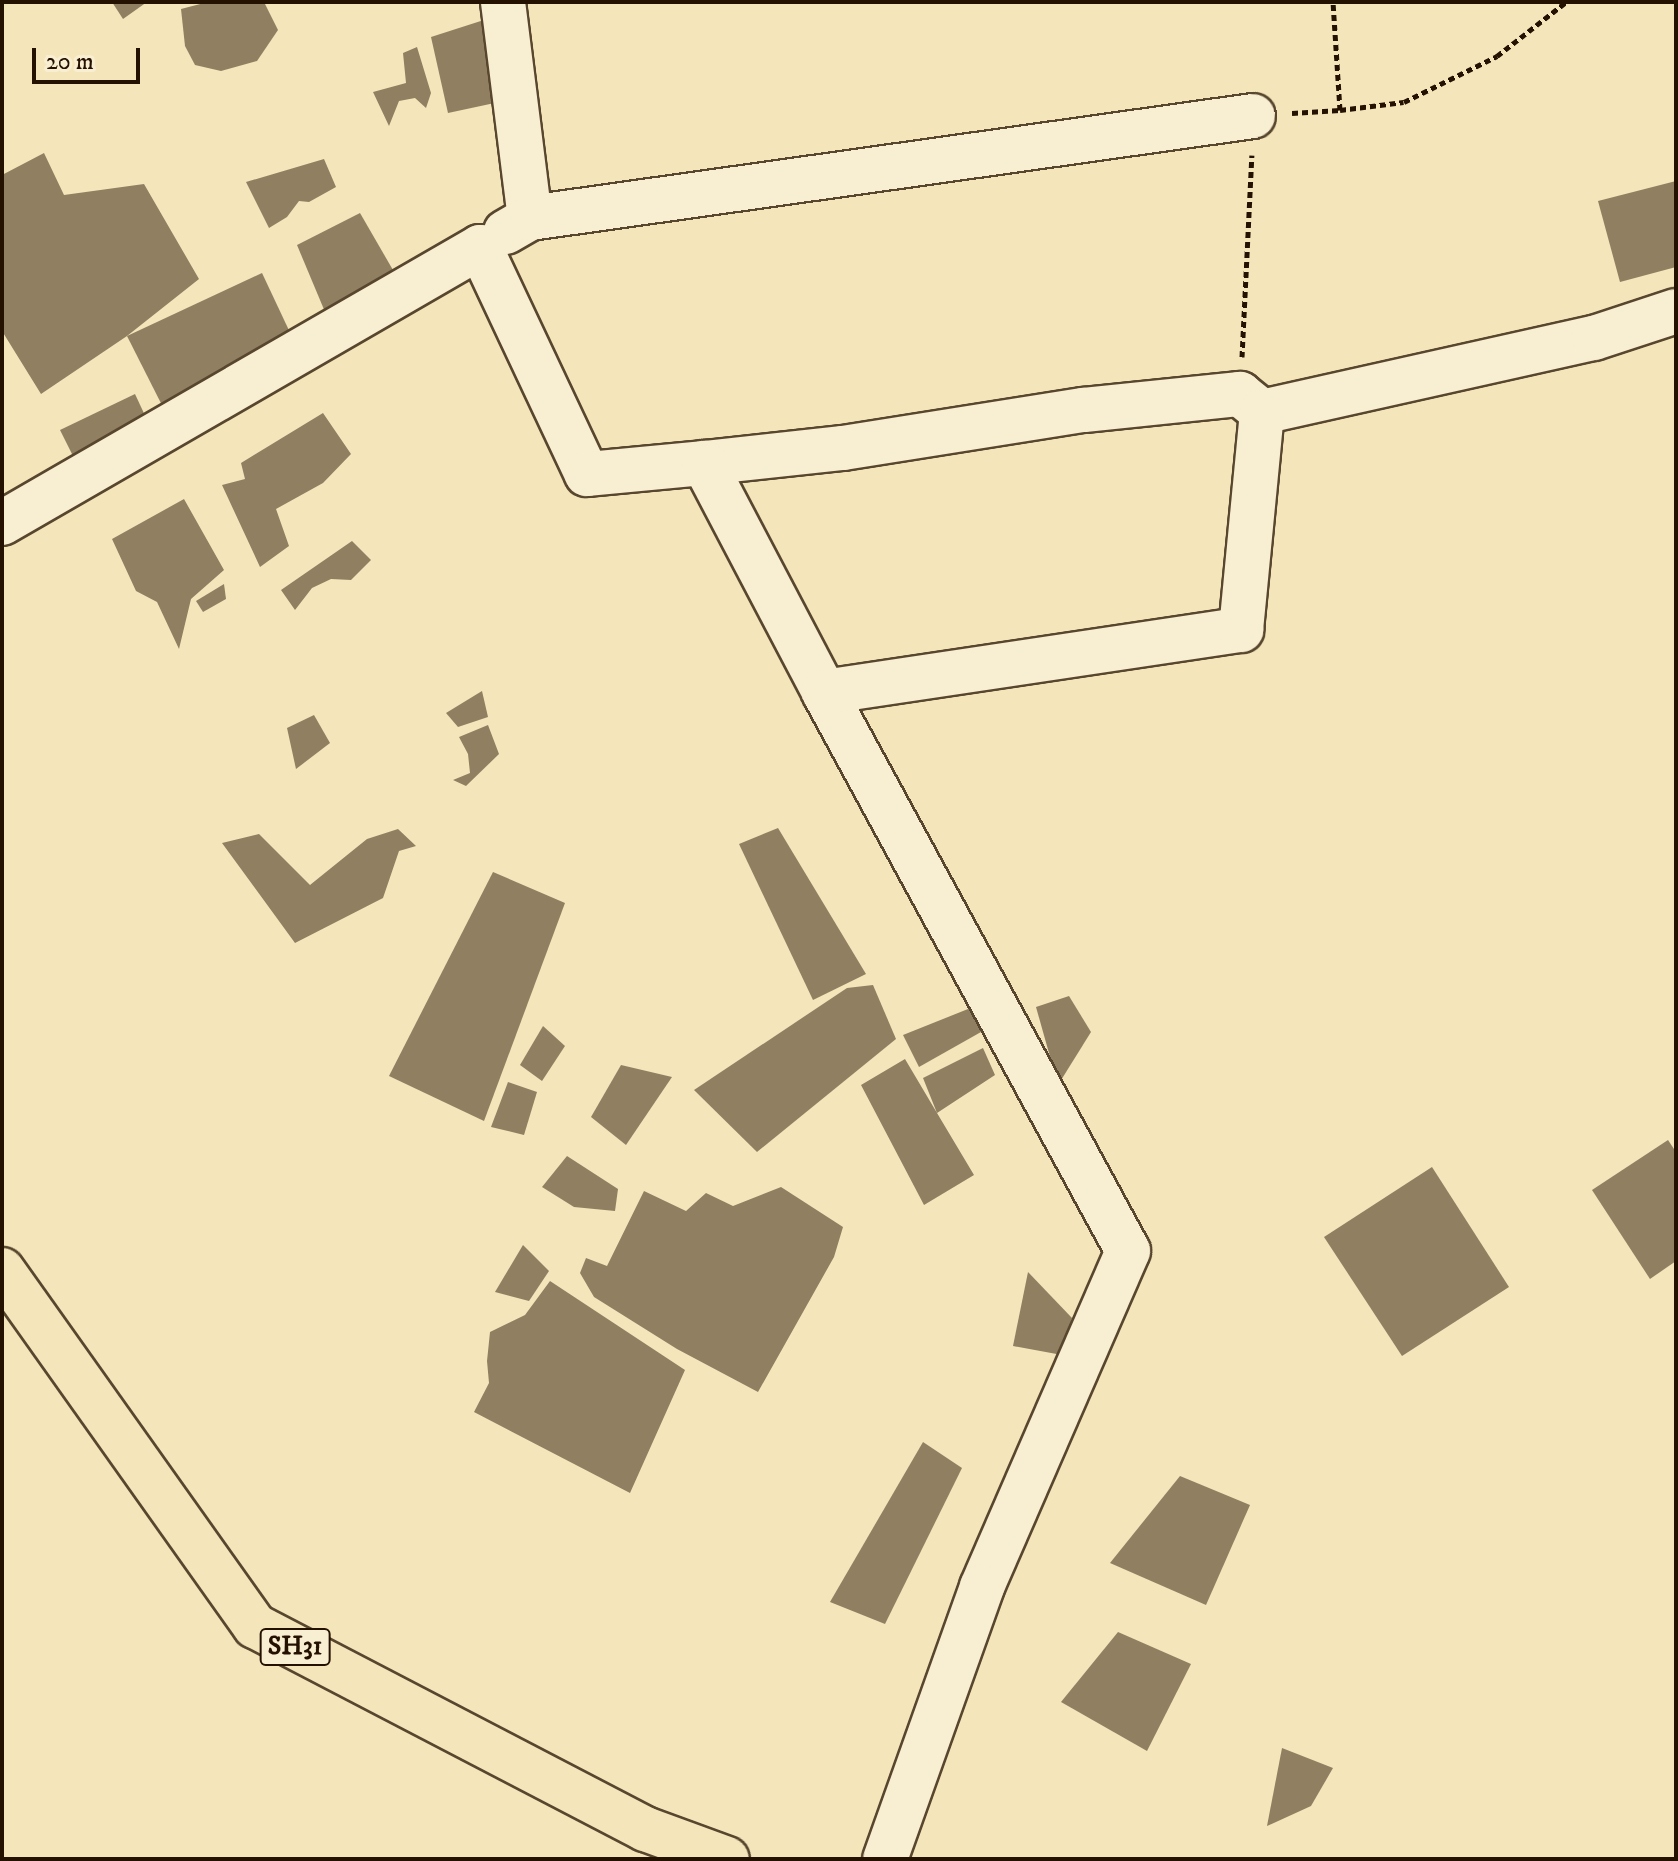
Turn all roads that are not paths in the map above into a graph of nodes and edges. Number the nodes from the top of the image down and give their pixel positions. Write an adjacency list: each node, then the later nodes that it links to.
1 (503, 2): 3 (street)
2 (1253, 116): 3 (street)
3 (530, 218): 4 (street)
4 (480, 247): 7 (street); 8 (street)
5 (1676, 311): 6 (street)
6 (1251, 403): 7 (street); 9 (street)
7 (704, 463): 9 (street)
8 (3, 519)
9 (824, 692): 12 (street)
10 (2, 1270): 11 (main road, SH31)
11 (727, 1859)
12 (885, 1859)

